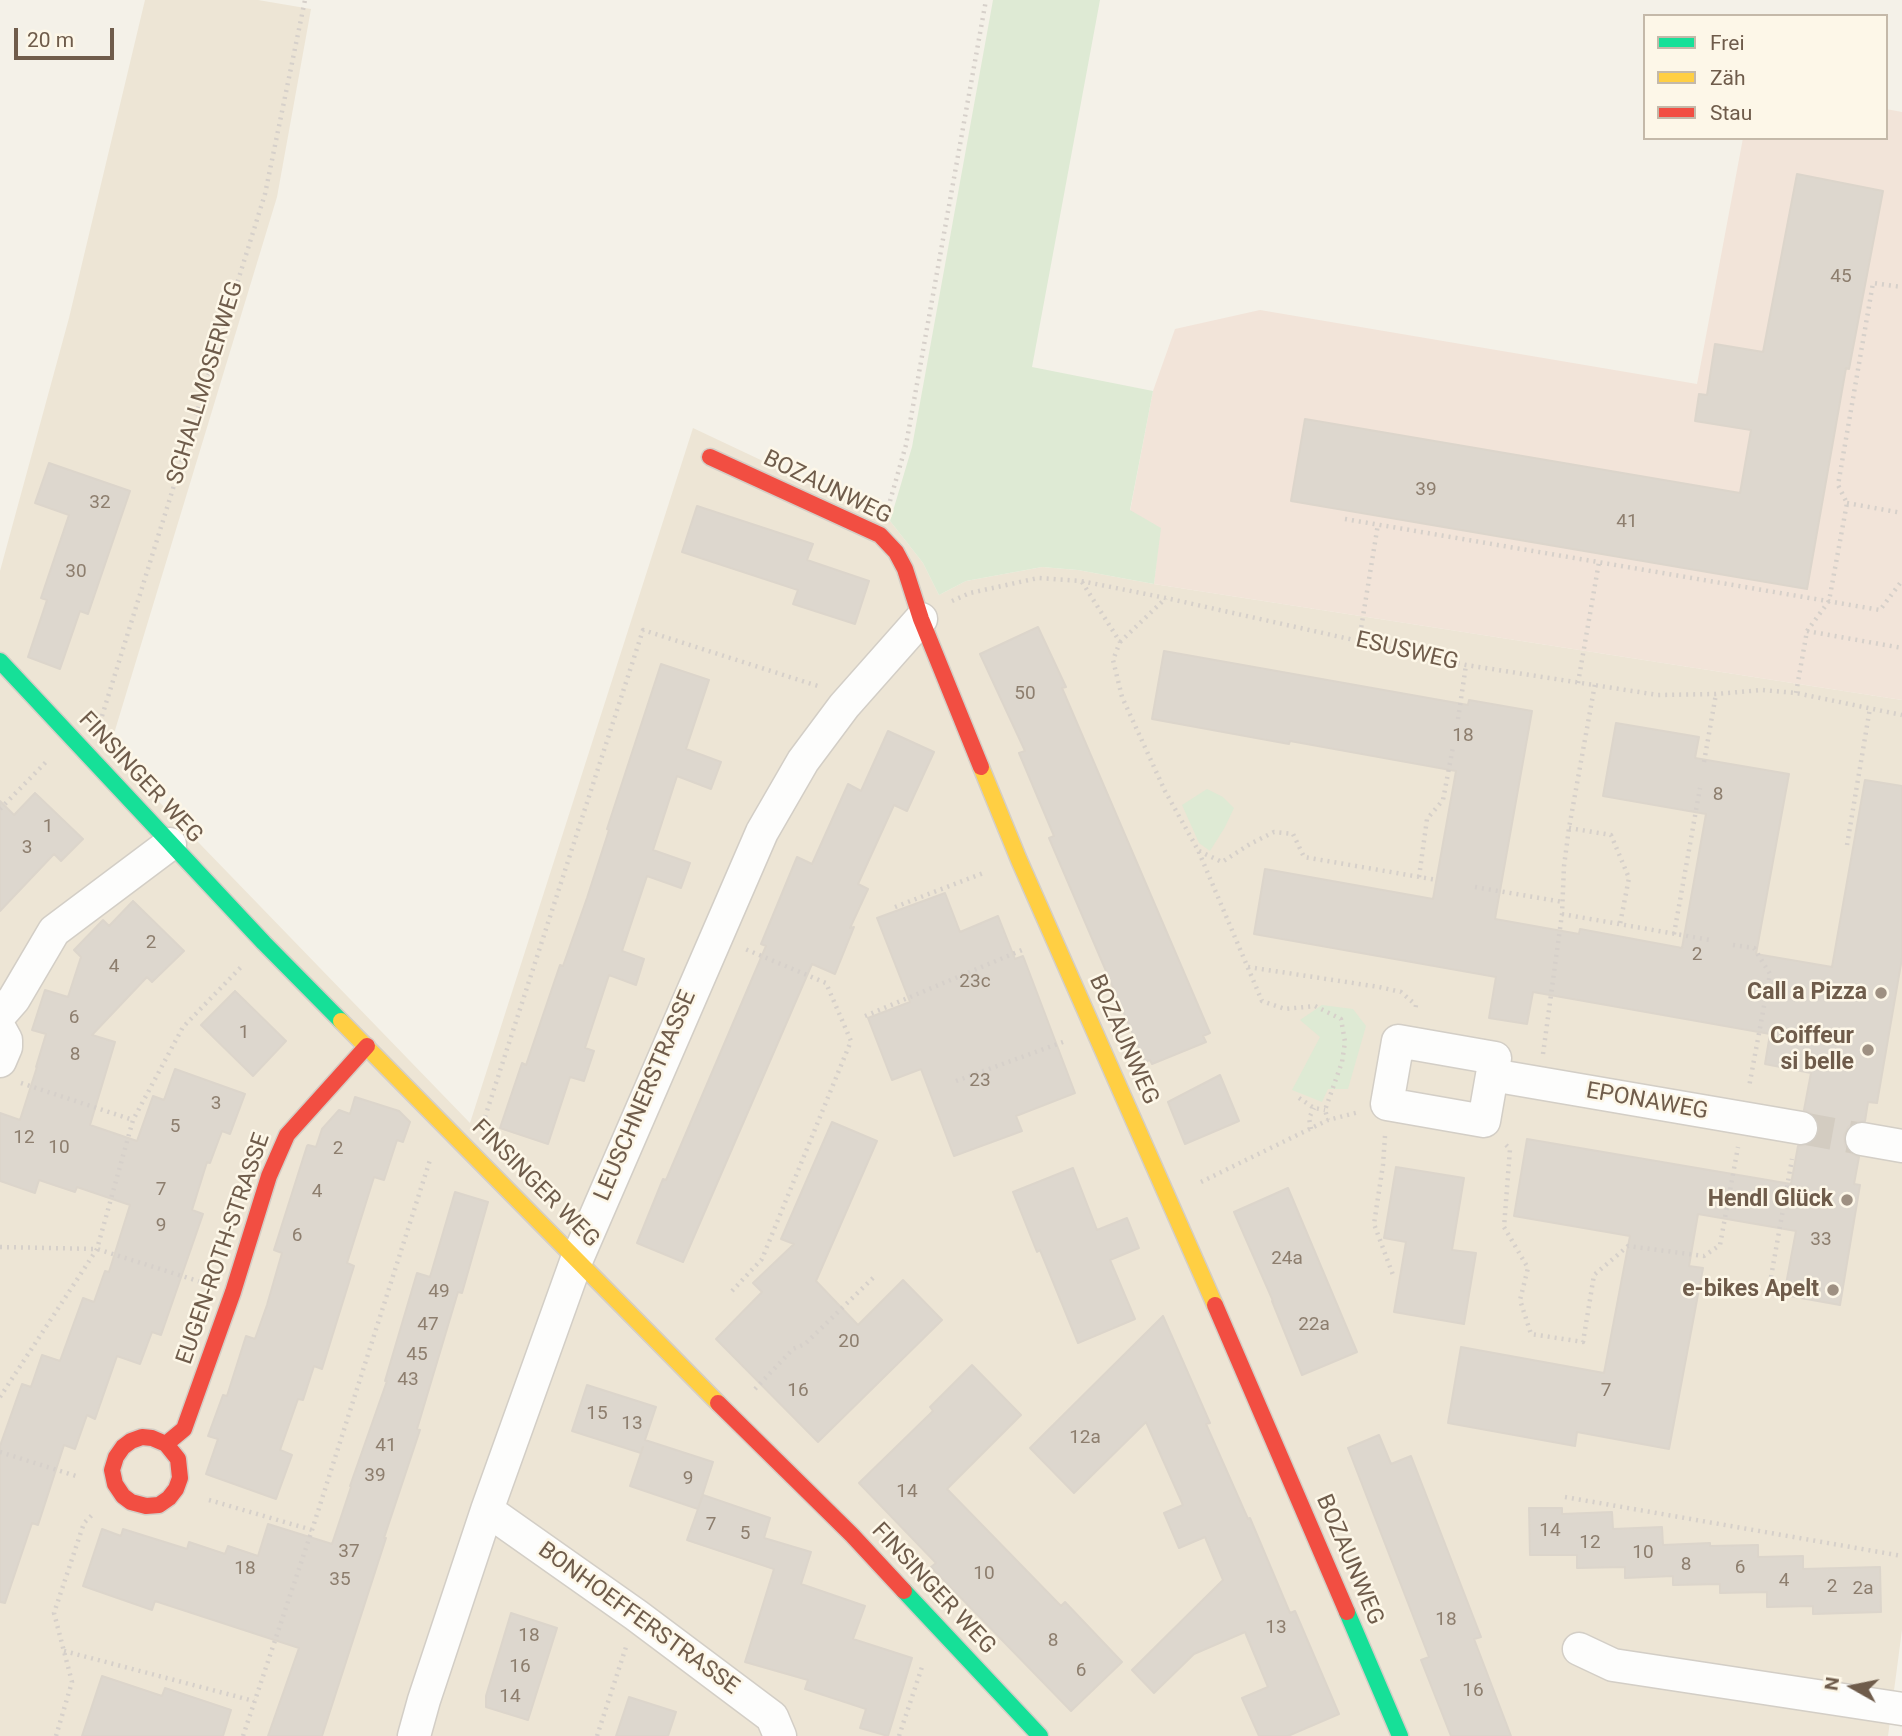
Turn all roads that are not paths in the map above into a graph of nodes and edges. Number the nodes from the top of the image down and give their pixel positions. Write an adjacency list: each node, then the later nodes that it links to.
1 (710, 457): 2 (street, BOZAUNWEG)
2 (922, 619): 13 (street, LEUSCHNERSTRASSE); 21 (street, BOZAUNWEG)
3 (0, 662): 4 (street, FINSINGER WEG)
4 (170, 844): 5 (street); 7 (street, FINSINGER WEG)
5 (0, 1015)
6 (0, 1029): 8 (street)
7 (367, 1046): 13 (street, FINSINGER WEG); 14 (street, EUGEN-ROTH-STRASSE)
8 (7, 1071)
9 (1492, 1075): 9 (street); 10 (street, EPONAWEG)
10 (1799, 1128)
11 (1862, 1139): 12 (street)
12 (1902, 1146)
13 (577, 1259): 15 (street, LEUSCHNERSTRASSE); 20 (street, FINSINGER WEG)
14 (166, 1444): 14 (street)
15 (487, 1510): 18 (street, LEUSCHNERSTRASSE); 19 (street, BONHOEFFERSTRASSE)
16 (1578, 1648): 17 (street)
17 (1902, 1709)
18 (414, 1736)
19 (780, 1736)
20 (1040, 1736)
21 (1400, 1736)

